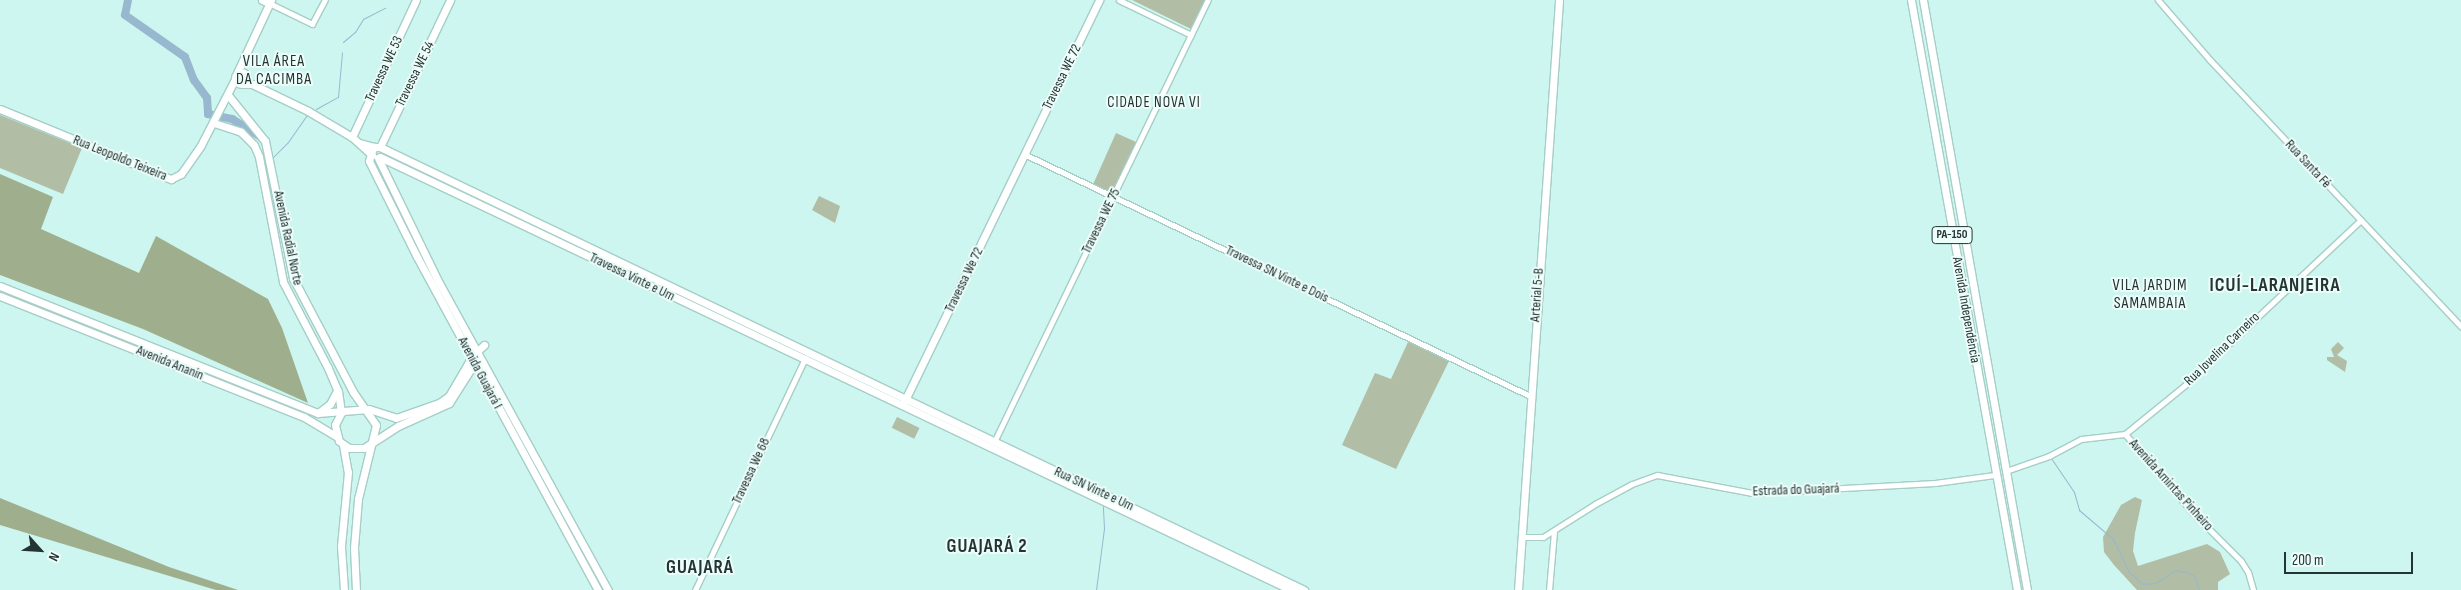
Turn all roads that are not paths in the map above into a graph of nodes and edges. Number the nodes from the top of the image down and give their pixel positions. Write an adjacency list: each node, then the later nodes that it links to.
1 (325, 0): 11 (street)
2 (416, 0): 18 (main road, Travessa WE 53)
3 (450, 0): 19 (main road, Travessa WE 54)
4 (1099, 0): 20 (main road, Travessa WE 72)
5 (1119, 0): 12 (street)
6 (1208, 0): 12 (street, Travessa WE 75)
7 (1559, 0): 33 (main road, Arterial 5-B)
8 (1911, 0): 27 (main road, Avenida Independência / PA-150)
9 (1923, 0): 26 (main road, Avenida Independência / PA-150)
10 (2158, 0): 22 (street, Rua Santa Fé)
11 (268, 1): 13 (main road, Rua Leopoldo Teixeira)
12 (1191, 35): 21 (street, Travessa WE 75)
13 (236, 76): 14 (main road); 14 (main road); 15 (main road, Rua Leopoldo Teixeira)
14 (244, 82): 15 (main road, Rua Leopoldo Teixeira); 18 (main road)
15 (228, 95): 17 (main road, Rua Leopoldo Teixeira); 35 (main road, Avenida Radial Norte)
16 (0, 109): 17 (main road, Rua Leopoldo Teixeira)
17 (215, 122): 31 (main road, Avenida Radial Norte)
18 (352, 137): 19 (main road)
19 (377, 152): 28 (main road, Avenida Guajará I); 29 (main road, Travessa Vinte e Um); 30 (main road, Avenida Guajará I)
20 (1024, 154): 21 (street, Travessa SN Vinte e Dois); 34 (main road, Travessa We 72)
21 (1112, 197): 33 (street, Travessa SN Vinte e Dois); 40 (street, Travessa WE 75)
22 (2361, 220): 25 (street, Rua Santa Fé); 38 (street, Rua Jovelina Carneiro)
23 (0, 286): 37 (main road, Avenida Ananin)
24 (0, 296): 39 (main road, Avenida Ananin)
25 (2461, 326)
26 (1982, 335): 27 (main road); 43 (main road, Avenida Independência / PA-150)
27 (1970, 337): 44 (main road, Avenida Independência / PA-150)
28 (481, 349): 30 (main road); 52 (main road, Avenida Guajará I)
29 (806, 356): 32 (main road, Travessa Vinte e Um); 53 (street, Travessa We 68)
30 (474, 358): 35 (main road); 42 (main road); 51 (main road, Avenida Guajará I)
31 (338, 391): 36 (main road, Avenida Radial Norte); 37 (main road)
32 (884, 393): 34 (main road, Rua SN Vinte e Um)
33 (1530, 396): 47 (main road, Arterial 5-B)
34 (904, 402): 40 (main road, Rua SN Vinte e Um); 45 (main road, Rua SN Vinte e Um)
35 (360, 410): 36 (main road); 42 (main road)
36 (343, 412): 37 (main road, Avenida Ananin); 39 (main road)
37 (318, 413)
38 (2125, 434): 43 (street, Avenida Amintas Pinheiro); 60 (street, Avenida Amintas Pinheiro)
39 (337, 437): 41 (main road)
40 (994, 442): 45 (main road, Rua SN Vinte e Um)
41 (346, 447): 42 (main road); 49 (main road)
42 (367, 447): 50 (main road)
43 (2006, 472): 59 (main road, Avenida Independência / PA-150)
44 (1994, 475): 46 (street, Estrada do Guajará); 58 (main road, Avenida Independência / PA-150)
45 (1155, 522): 48 (main road, Rua SN Vinte e Um)
46 (1554, 532): 47 (street); 57 (street)
47 (1521, 537): 56 (main road, Arterial 5-B)
48 (1274, 579): 54 (main road, Rua SN Vinte e Um); 55 (main road, Rua SN Vinte e Um)
49 (344, 590)
50 (356, 590)
51 (598, 590)
52 (608, 590)
53 (695, 590)
54 (1291, 590)
55 (1304, 590)
56 (1518, 590)
57 (1549, 590)
58 (2017, 590)
59 (2028, 590)
60 (2254, 590)

